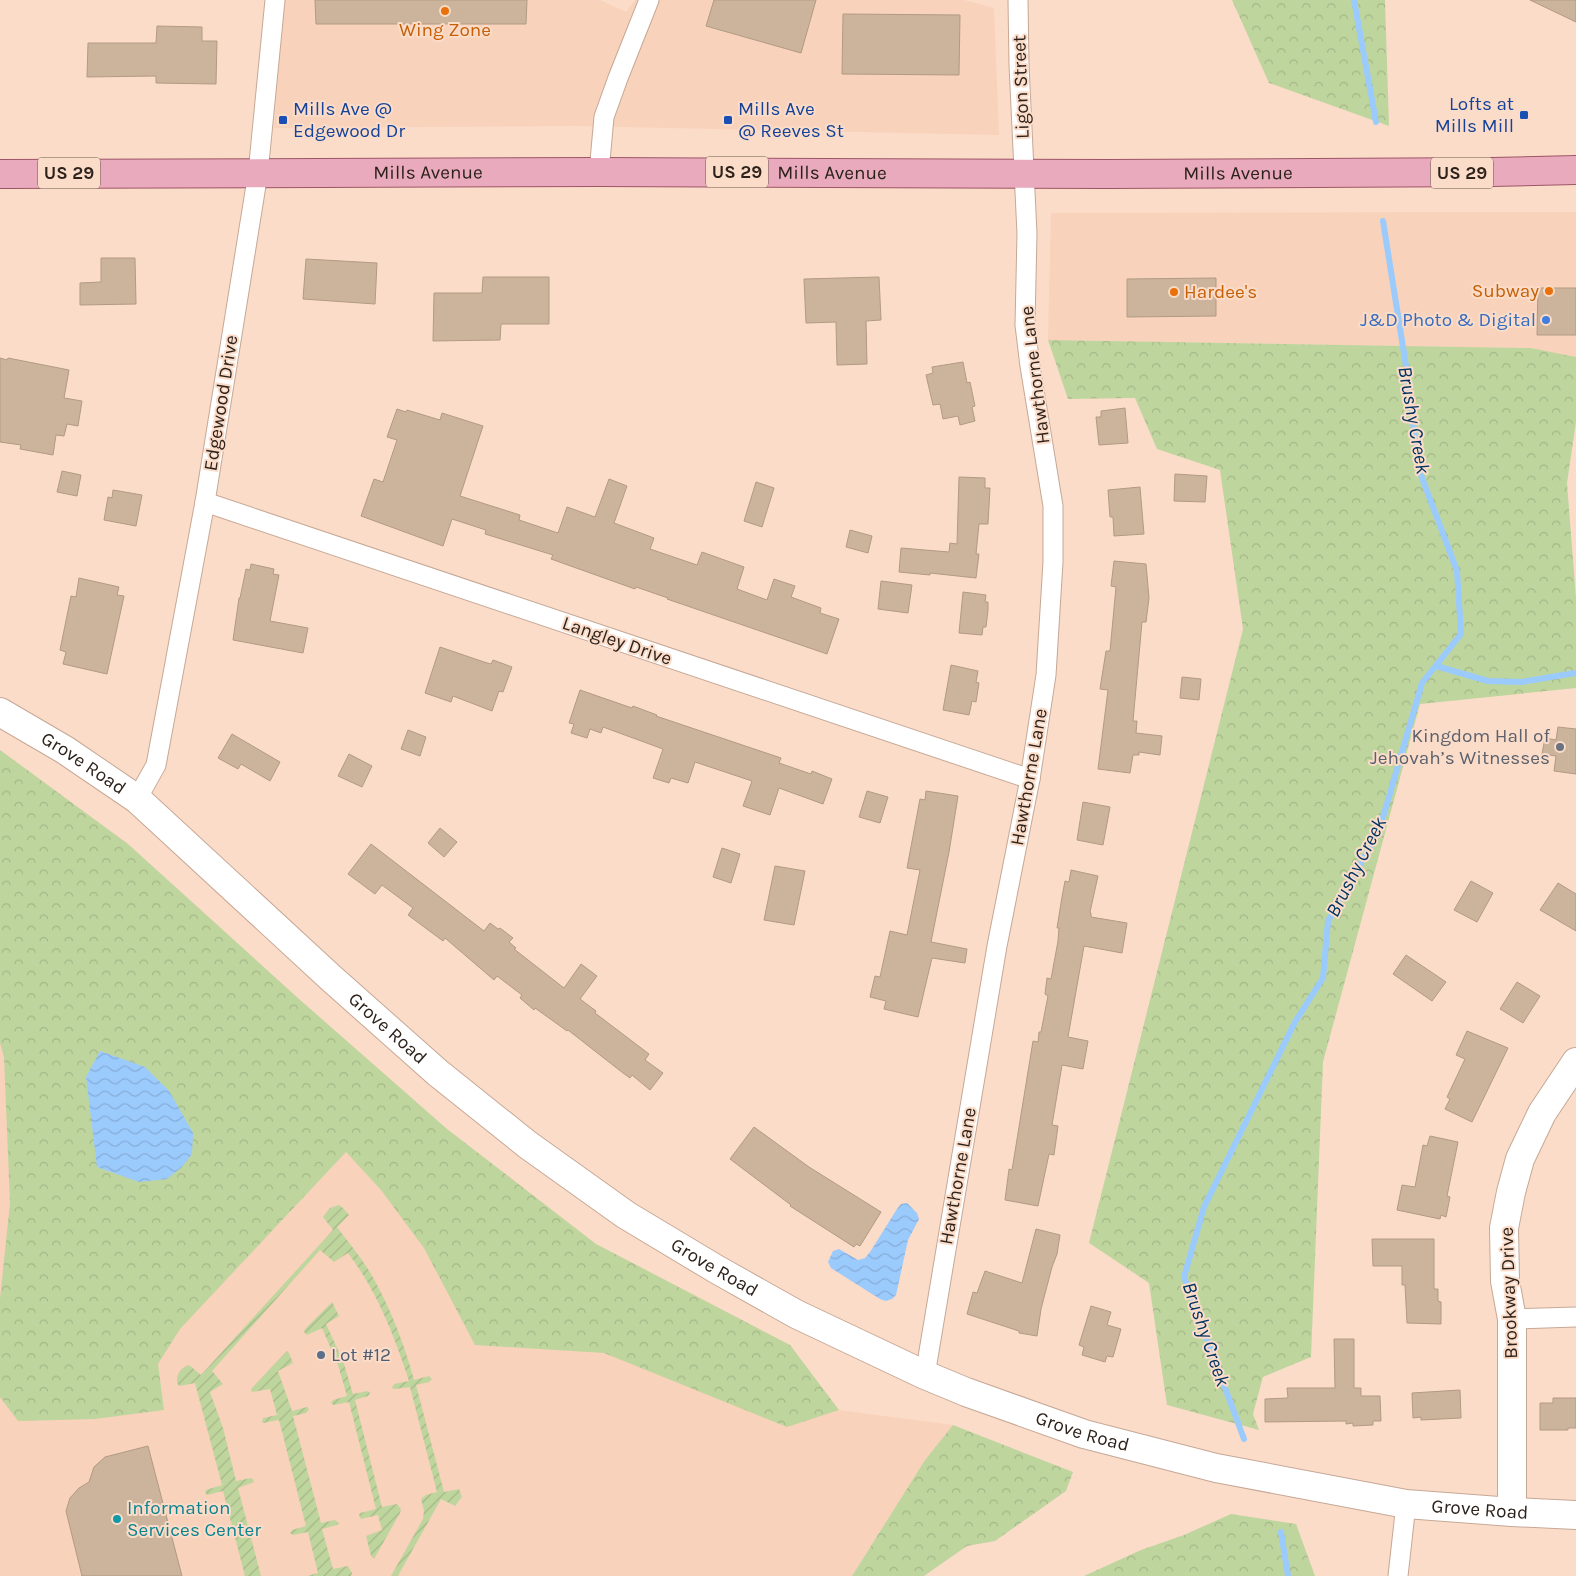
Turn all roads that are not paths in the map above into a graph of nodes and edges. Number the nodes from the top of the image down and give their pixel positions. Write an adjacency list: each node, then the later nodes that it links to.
1 (275, 0): 6 (street, Edgewood Drive)
2 (649, 0): 5 (street)
3 (1018, 0): 8 (street, Ligon Street)
4 (1576, 170): 8 (main road, Mills Avenue / US 29)
5 (599, 172): 6 (main road, Mills Avenue / US 29); 8 (main road, Mills Avenue / US 29)
6 (258, 173): 7 (main road, Mills Avenue / US 29); 9 (street, Edgewood Drive)
7 (0, 174)
8 (1024, 174): 11 (street, Hawthorne Lane)
9 (205, 502): 11 (street, Langley Drive); 12 (street, Edgewood Drive)
10 (0, 712): 12 (main road, Grove Road)
11 (1030, 779): 16 (street, Hawthorne Lane)
12 (137, 799): 16 (main road, Grove Road)
13 (1576, 1062): 15 (main road, Brookway Drive)
14 (1576, 1316): 15 (street)
15 (1512, 1319): 18 (main road, Brookway Drive)
16 (925, 1375): 17 (main road, Grove Road)
17 (1406, 1504): 18 (main road, Grove Road); 20 (street)
18 (1512, 1512): 19 (main road, Grove Road)
19 (1576, 1515)
20 (1398, 1576)

